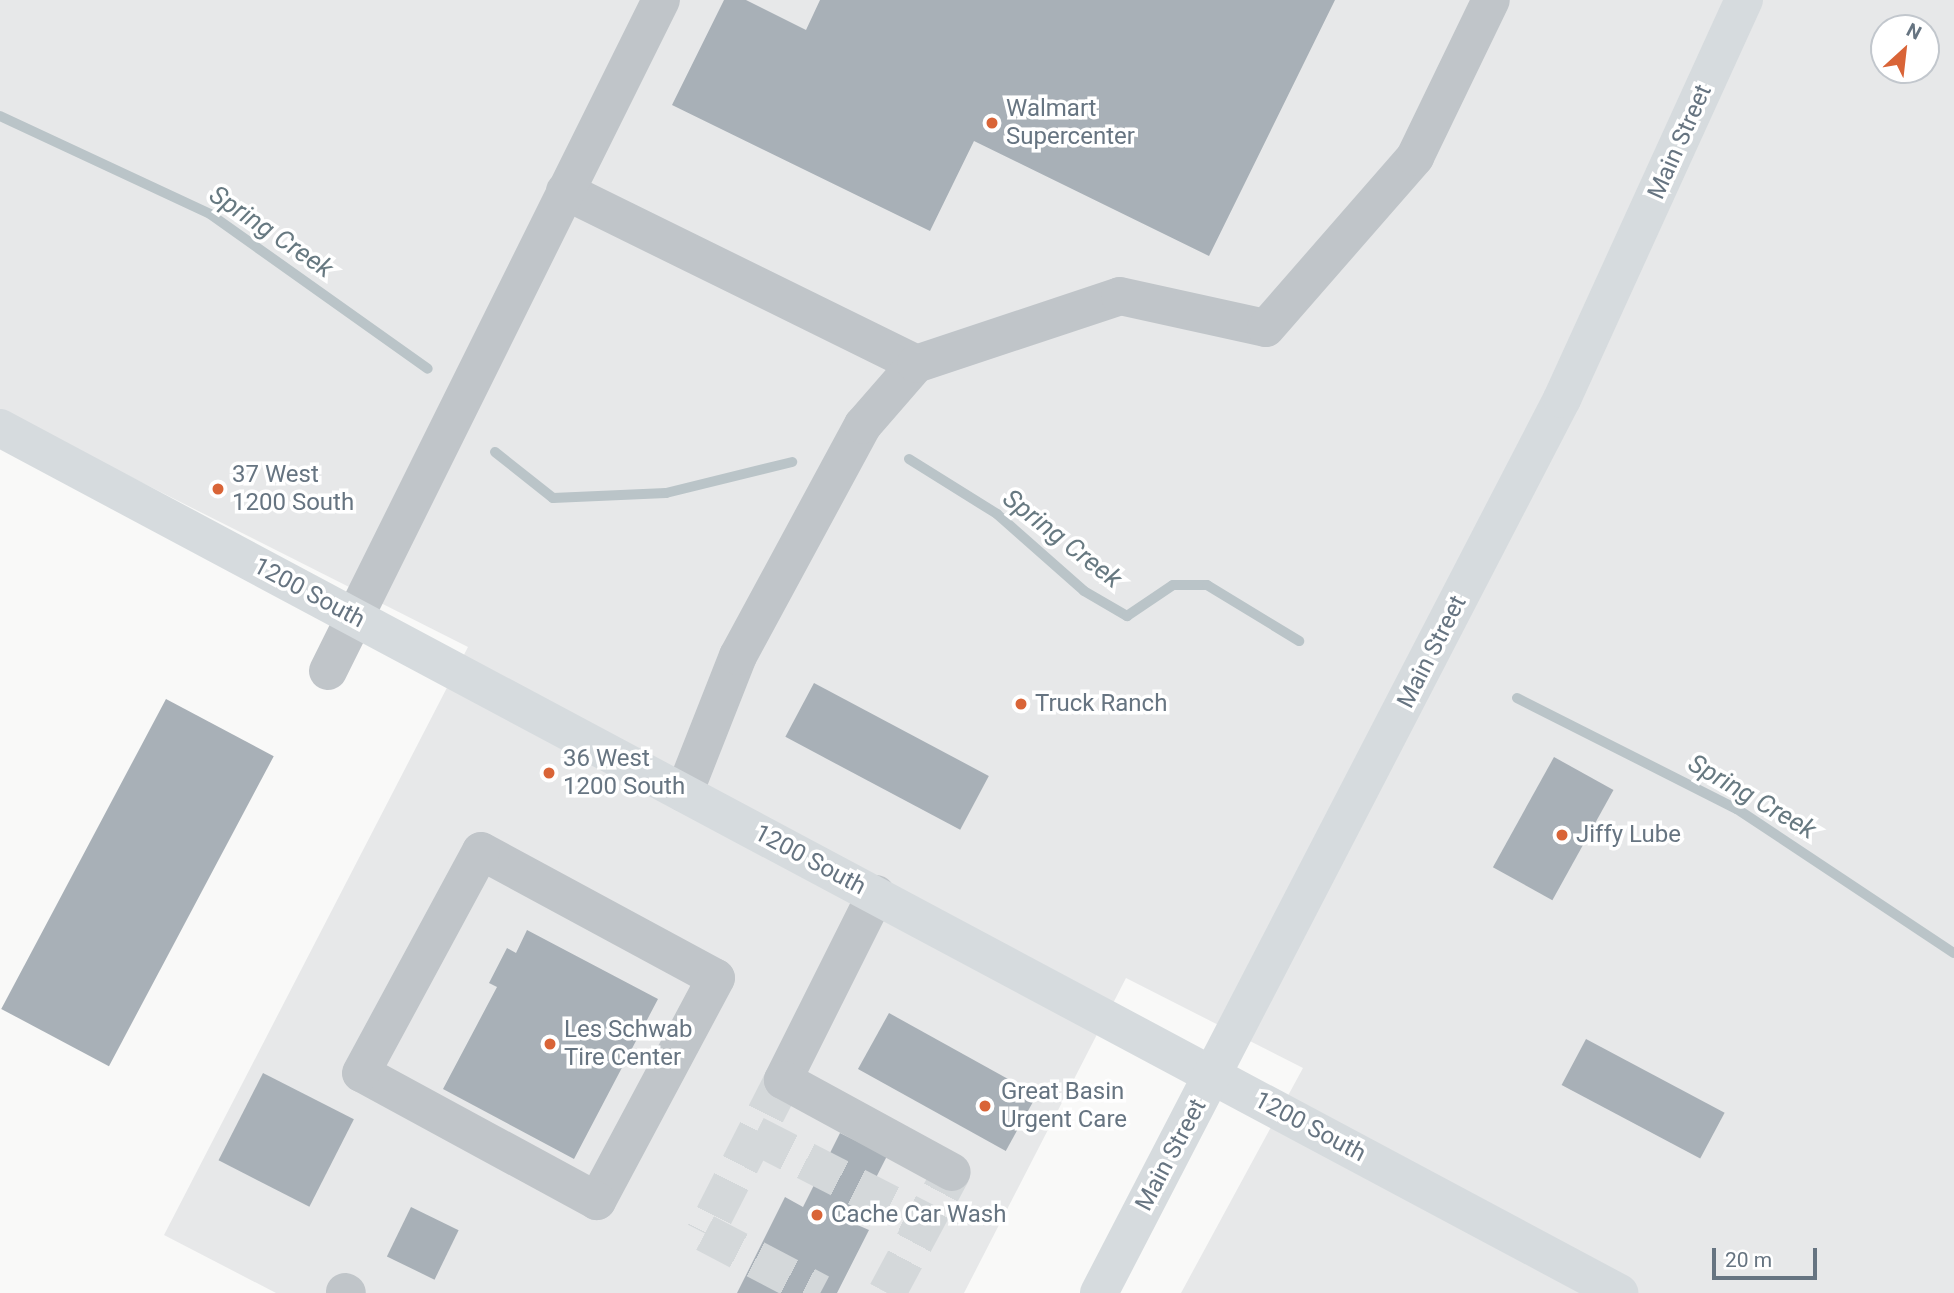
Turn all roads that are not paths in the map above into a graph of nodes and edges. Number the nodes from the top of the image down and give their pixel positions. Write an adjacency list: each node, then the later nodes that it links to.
1 (661, 0): 4 (lane)
2 (1490, 0): 5 (lane)
3 (1744, 0): 12 (main road, Main Street)
4 (565, 191): 5 (lane); 7 (lane)
5 (916, 364): 9 (lane)
6 (0, 428): 7 (main road, 1200 South)
7 (356, 618): 8 (lane); 9 (main road, 1200 South)
8 (328, 671)
9 (684, 793): 10 (main road, 1200 South)
10 (876, 894): 12 (main road, 1200 South); 13 (lane)
11 (361, 1073): 11 (lane)
12 (1213, 1074): 14 (main road, 1200 South); 15 (main road, Main Street)
13 (952, 1172)
14 (1608, 1291)
15 (1099, 1293)

